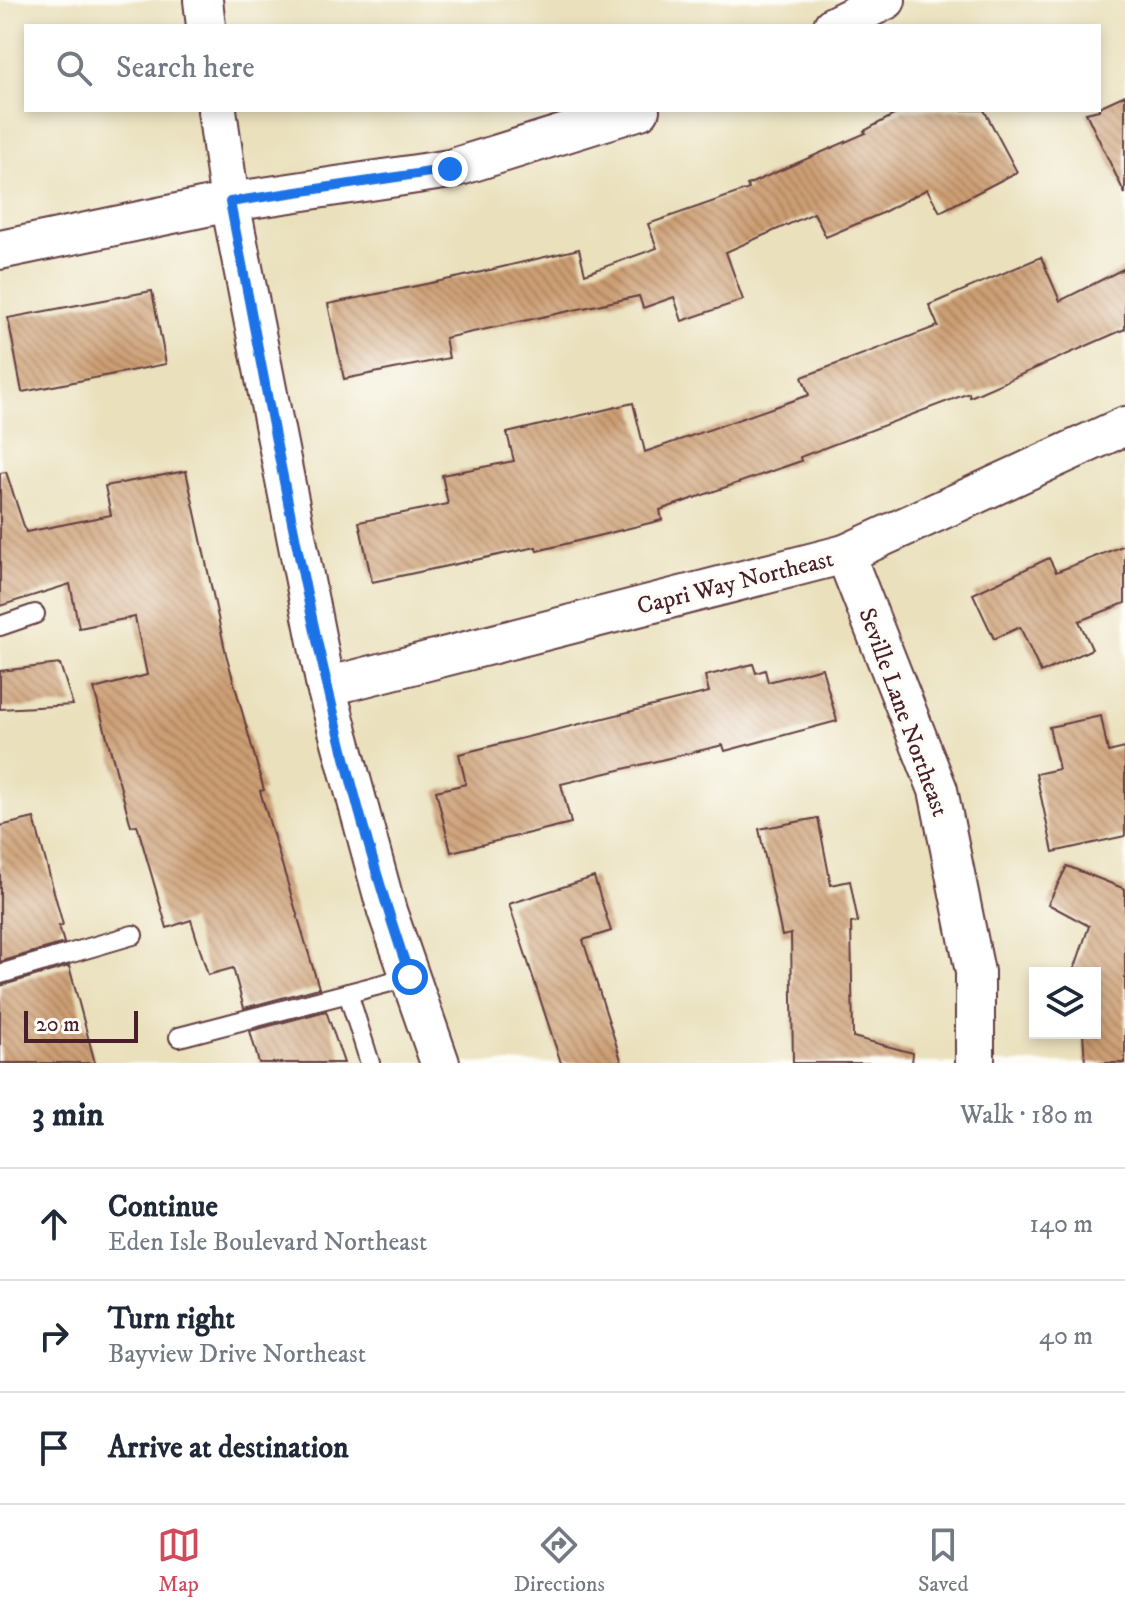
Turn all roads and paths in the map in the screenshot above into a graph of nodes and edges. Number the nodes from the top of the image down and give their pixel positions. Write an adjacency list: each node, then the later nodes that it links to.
1 (203, 0): 3 (street)
2 (886, 0): 4 (street)
3 (206, 24)
4 (837, 24)
5 (217, 112): 7 (street)
6 (634, 112): 7 (street)
7 (230, 202): 8 (street); 13 (street)
8 (0, 250)
9 (1125, 426): 10 (street, Capri Way Northeast)
10 (845, 554): 13 (street, Capri Way Northeast); 21 (street, Seville Lane Northeast)
11 (35, 614): 12 (lane)
12 (0, 626)
13 (326, 687): 16 (street)
14 (133, 935): 15 (lane)
15 (0, 974)
16 (410, 977): 17 (lane); 20 (street)
17 (348, 993): 18 (lane); 19 (lane)
18 (179, 1037)
19 (370, 1063)
20 (440, 1063)
21 (975, 1063)

